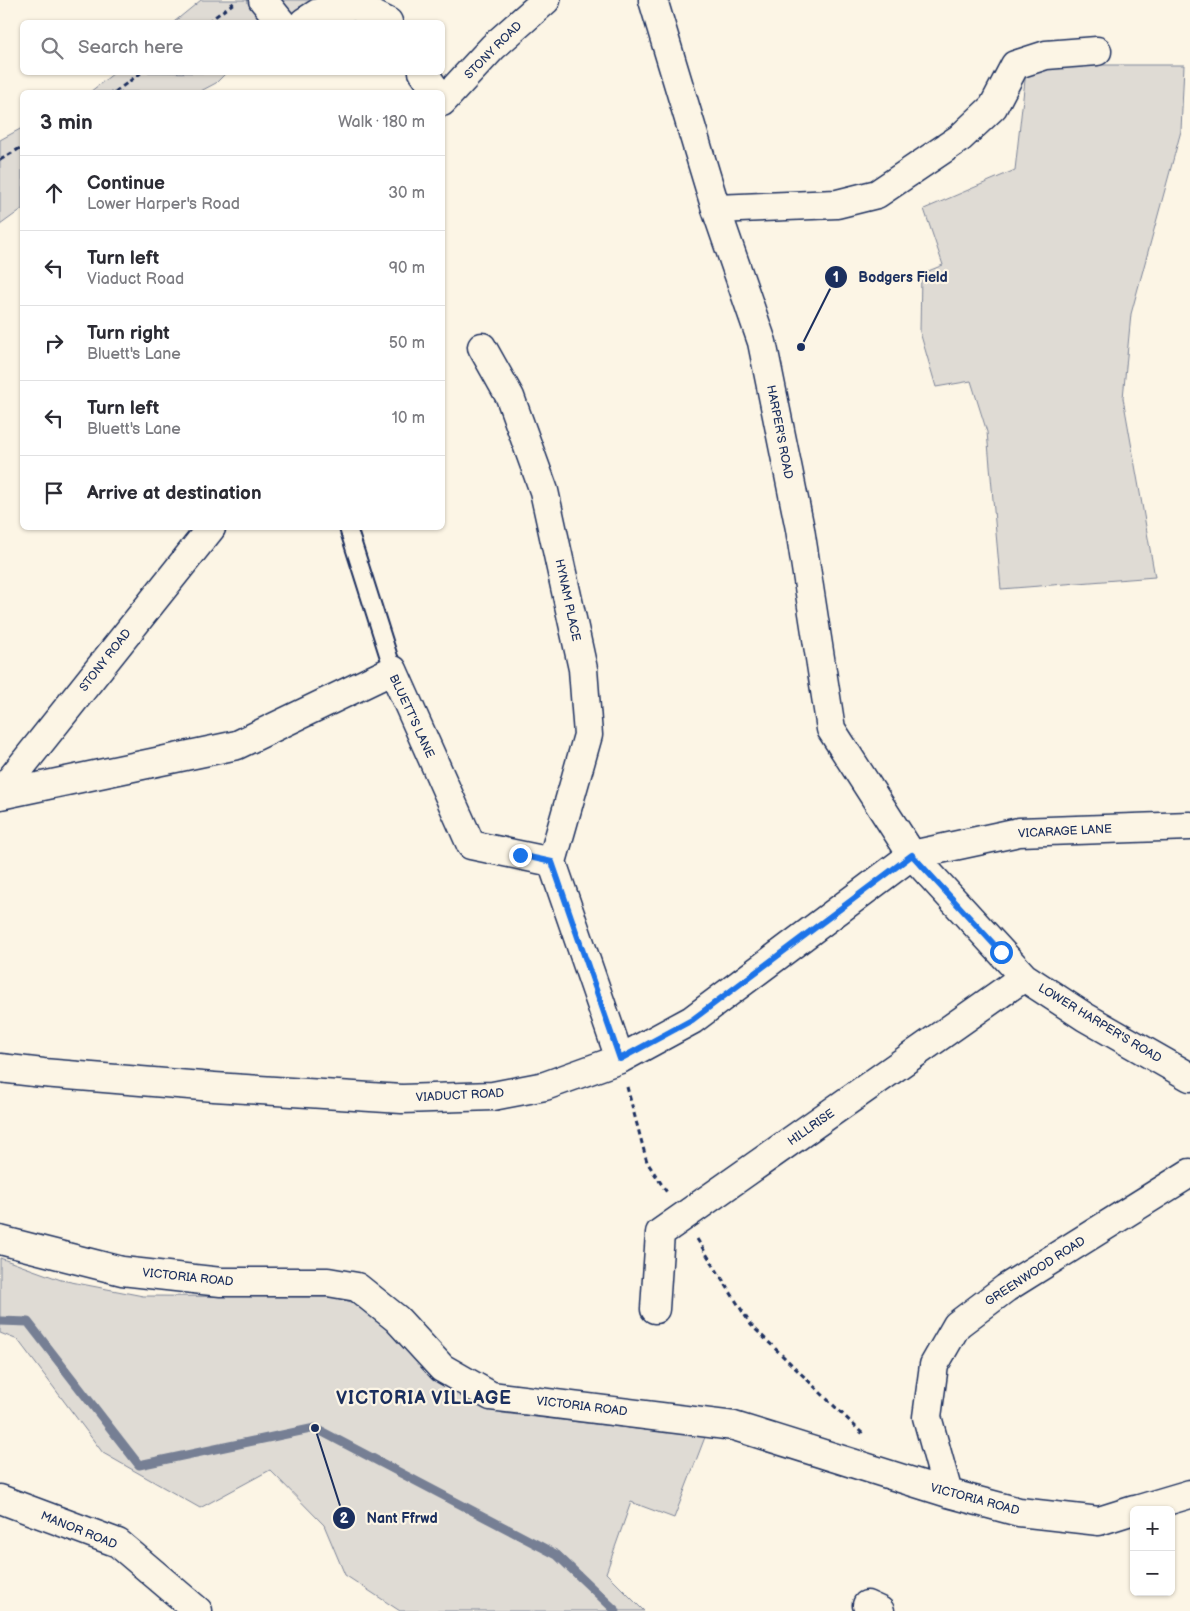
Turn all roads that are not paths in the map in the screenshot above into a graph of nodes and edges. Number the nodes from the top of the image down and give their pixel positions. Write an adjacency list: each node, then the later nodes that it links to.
1 (263, 0): 4 (street)
2 (546, 0): 10 (street, STONY ROAD)
3 (653, 0): 11 (street, HARPER'S ROAD)
4 (279, 20)
5 (307, 20): 6 (street)
6 (384, 20)
7 (1097, 51): 11 (street)
8 (425, 75): 9 (street)
9 (436, 90)
10 (445, 100)
11 (716, 209): 18 (street, HARPER'S ROAD)
12 (482, 347): 19 (street, HYNAM PLACE)
13 (209, 530): 16 (street, STONY ROAD)
14 (349, 530): 15 (lane)
15 (393, 670): 16 (street, BLUETT'S LANE); 19 (street, BLUETT'S LANE)
16 (0, 794)
17 (1190, 826): 18 (street, VICARAGE LANE)
18 (912, 855): 20 (street, LOWER HARPER'S ROAD); 21 (street, VIADUCT ROAD)
19 (552, 862): 21 (street)
20 (1024, 977): 23 (street, LOWER HARPER'S ROAD); 26 (street, HILLRISE)
21 (620, 1059): 22 (street, VIADUCT ROAD)
22 (0, 1068)
23 (1190, 1077)
24 (1190, 1173): 27 (street, GREENWOOD ROAD)
25 (0, 1240): 27 (street, VICTORIA ROAD)
26 (655, 1309)
27 (948, 1494): 31 (street, VICTORIA ROAD)
28 (1190, 1494): 30 (street, VICTORIA ROAD)
29 (0, 1499): 32 (street, MANOR ROAD)
30 (1149, 1506)
31 (1130, 1512)
32 (198, 1611)

